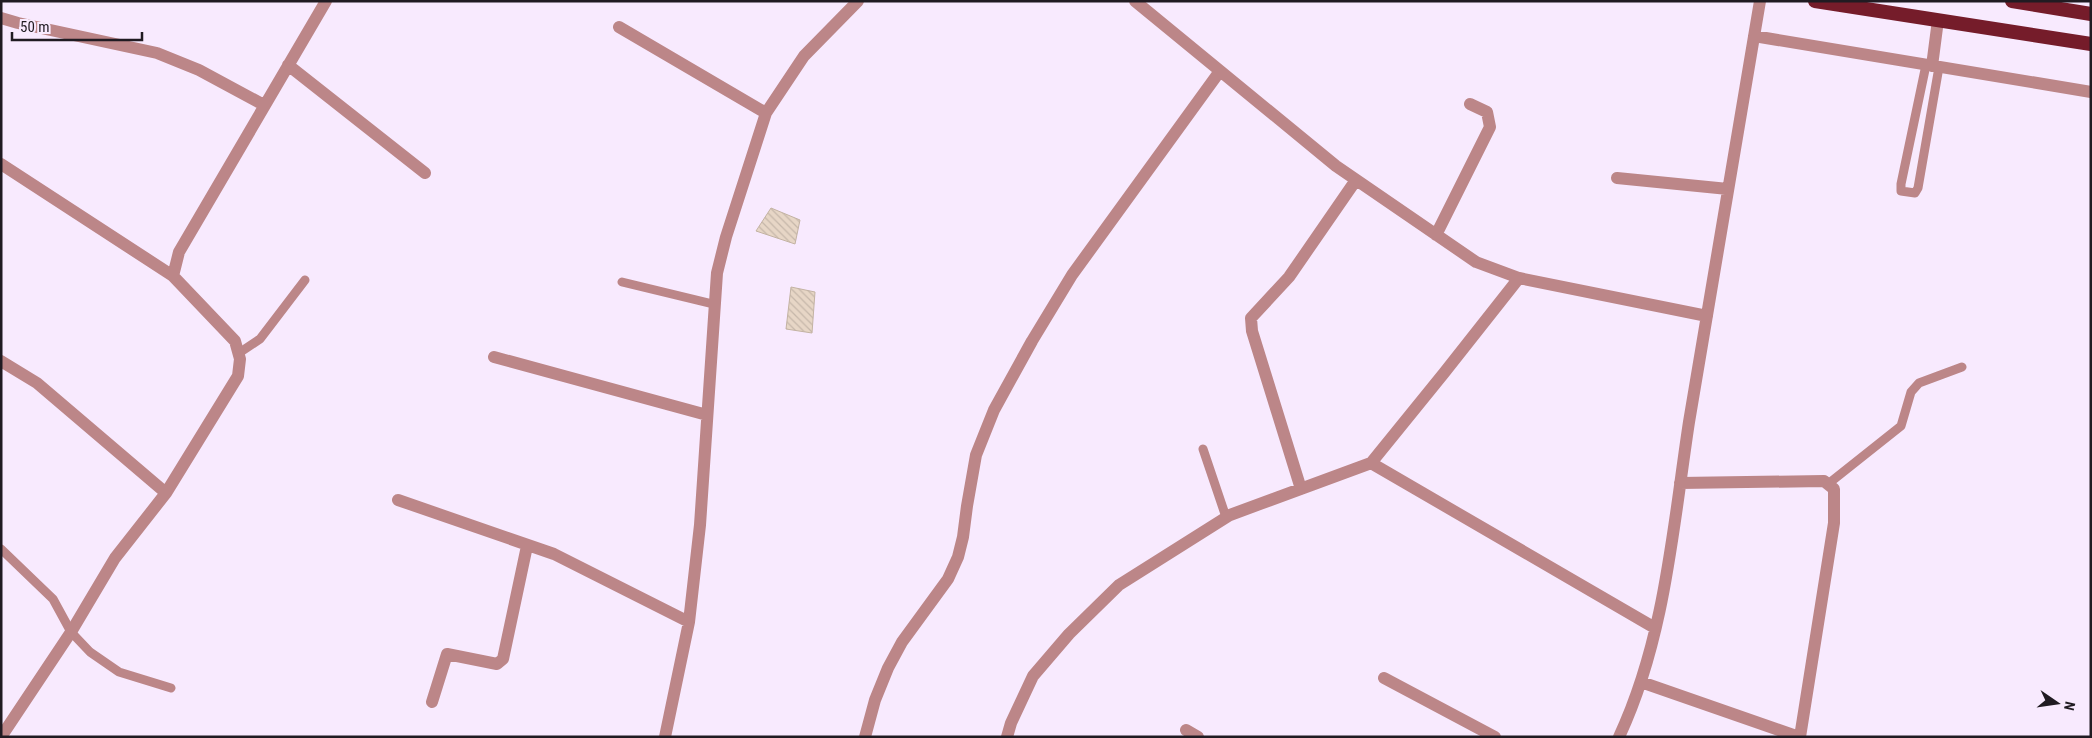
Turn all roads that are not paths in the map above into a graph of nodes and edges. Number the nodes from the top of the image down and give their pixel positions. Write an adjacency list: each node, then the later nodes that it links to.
1 (326, 1): 13 (street)
2 (858, 1): 21 (street)
3 (1135, 1): 15 (street)
4 (1760, 1): 11 (street)
5 (1815, 1): 9 (highway)
6 (2012, 1): 7 (highway)
7 (2091, 14)
8 (1, 18): 20 (street)
9 (1938, 20): 12 (highway); 14 (street)
10 (619, 27): 21 (street)
11 (1754, 36): 14 (street); 26 (street)
12 (2091, 44)
13 (288, 65): 20 (street); 23 (street)
14 (1932, 66): 16 (street); 17 (lane); 18 (lane)
15 (1220, 71): 25 (street); 59 (street)
16 (2091, 92)
17 (1919, 95): 18 (lane); 18 (lane)
18 (1934, 98)
19 (1470, 104): 27 (street)
20 (264, 105): 28 (street)
21 (766, 113): 32 (street)
22 (1, 164): 28 (street)
23 (425, 173)
24 (1617, 178): 26 (street)
25 (1356, 180): 27 (street); 43 (street)
26 (1728, 189): 33 (street)
27 (1436, 235): 29 (street)
28 (172, 276): 34 (street)
29 (1519, 278): 33 (street); 40 (street)
30 (305, 280): 34 (lane)
31 (622, 282): 32 (lane)
32 (714, 304): 38 (street)
33 (1706, 316): 41 (street)
34 (238, 353): 44 (street)
35 (494, 357): 38 (street)
36 (1, 362): 44 (street)
37 (1962, 367): 42 (lane)
38 (707, 415): 49 (street)
39 (1202, 448): 46 (lane)
40 (1371, 463): 43 (street); 50 (street)
41 (1680, 483): 42 (street); 50 (street)
42 (1828, 484): 64 (street)
43 (1300, 489): 46 (street)
44 (166, 493): 51 (street)
45 (398, 500): 47 (street)
46 (1226, 517): 60 (street)
47 (527, 546): 49 (street); 55 (street)
48 (1, 548): 51 (lane)
49 (689, 622): 58 (street)
50 (1655, 628): 53 (street)
51 (70, 632): 54 (lane); 57 (street)
52 (1384, 678): 62 (street)
53 (1641, 682): 63 (street); 64 (street)
54 (171, 688)
55 (432, 702)
56 (1186, 730): 61 (street)
57 (1, 737)
58 (665, 737)
59 (865, 737)
60 (1007, 737)
61 (1198, 737)
62 (1496, 737)
63 (1619, 737)
64 (1799, 737)

